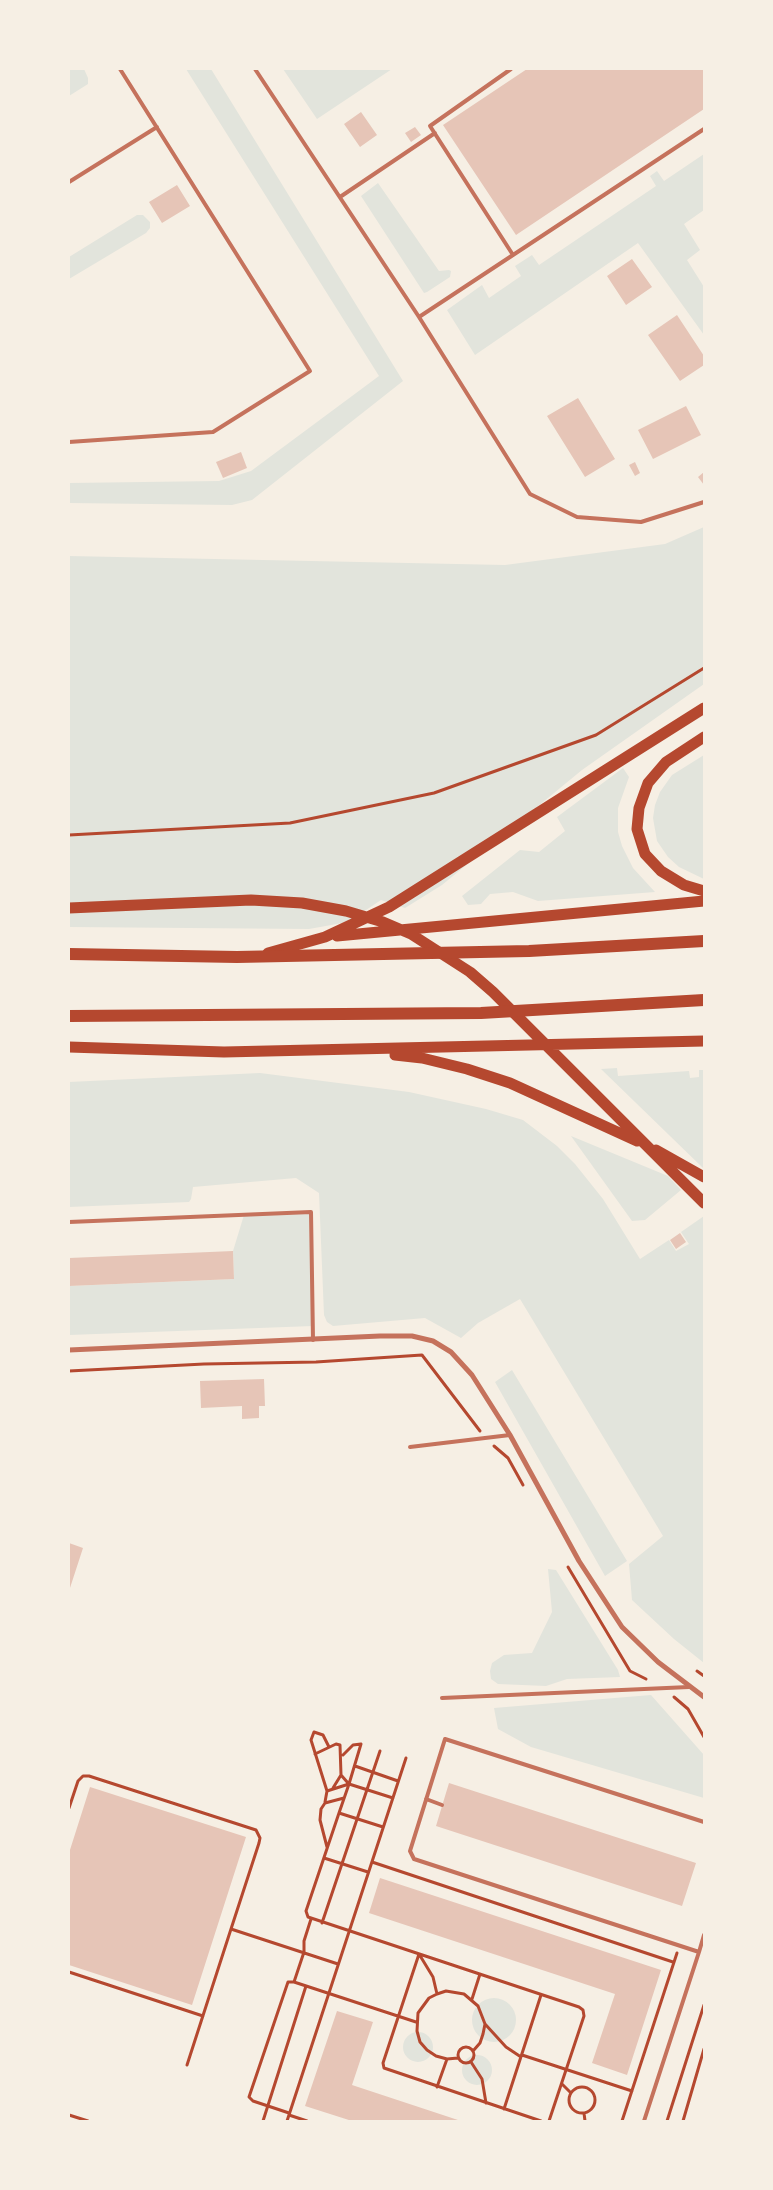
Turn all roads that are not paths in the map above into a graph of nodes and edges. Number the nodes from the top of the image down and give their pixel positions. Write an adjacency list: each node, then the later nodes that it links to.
1 (120, 69): 4 (lane)
2 (255, 69): 8 (lane)
3 (511, 69): 6 (lane)
4 (157, 127): 7 (lane); 11 (lane)
5 (704, 129): 9 (lane)
6 (435, 133): 8 (lane); 9 (lane)
7 (69, 182)
8 (340, 197): 10 (lane)
9 (513, 255): 10 (lane)
10 (419, 317): 12 (lane)
11 (69, 442)
12 (704, 502)
13 (704, 708): 18 (main road)
14 (704, 737): 15 (main road)
15 (704, 891)
16 (704, 901): 18 (main road)
17 (69, 908): 28 (main road)
18 (325, 937): 21 (main road)
19 (704, 941): 21 (highway)
20 (69, 954): 21 (highway)
21 (238, 957)
22 (704, 1000): 23 (highway)
23 (69, 1016)
24 (704, 1041): 26 (main road)
25 (69, 1046): 26 (main road)
26 (350, 1051): 27 (main road)
27 (704, 1177)
28 (704, 1203)
29 (69, 1222): 30 (lane)
30 (313, 1340): 31 (street); 32 (street)
31 (69, 1350)
32 (510, 1435): 33 (lane); 34 (street)
33 (410, 1447)
34 (689, 1687): 35 (street); 36 (lane)
35 (704, 1697)
36 (442, 1698)
37 (426, 1799): 38 (lane); 39 (lane); 41 (lane)
38 (442, 1805)
39 (704, 1822)
40 (704, 1935): 41 (lane)
41 (699, 1952): 42 (lane)
42 (644, 2121)

